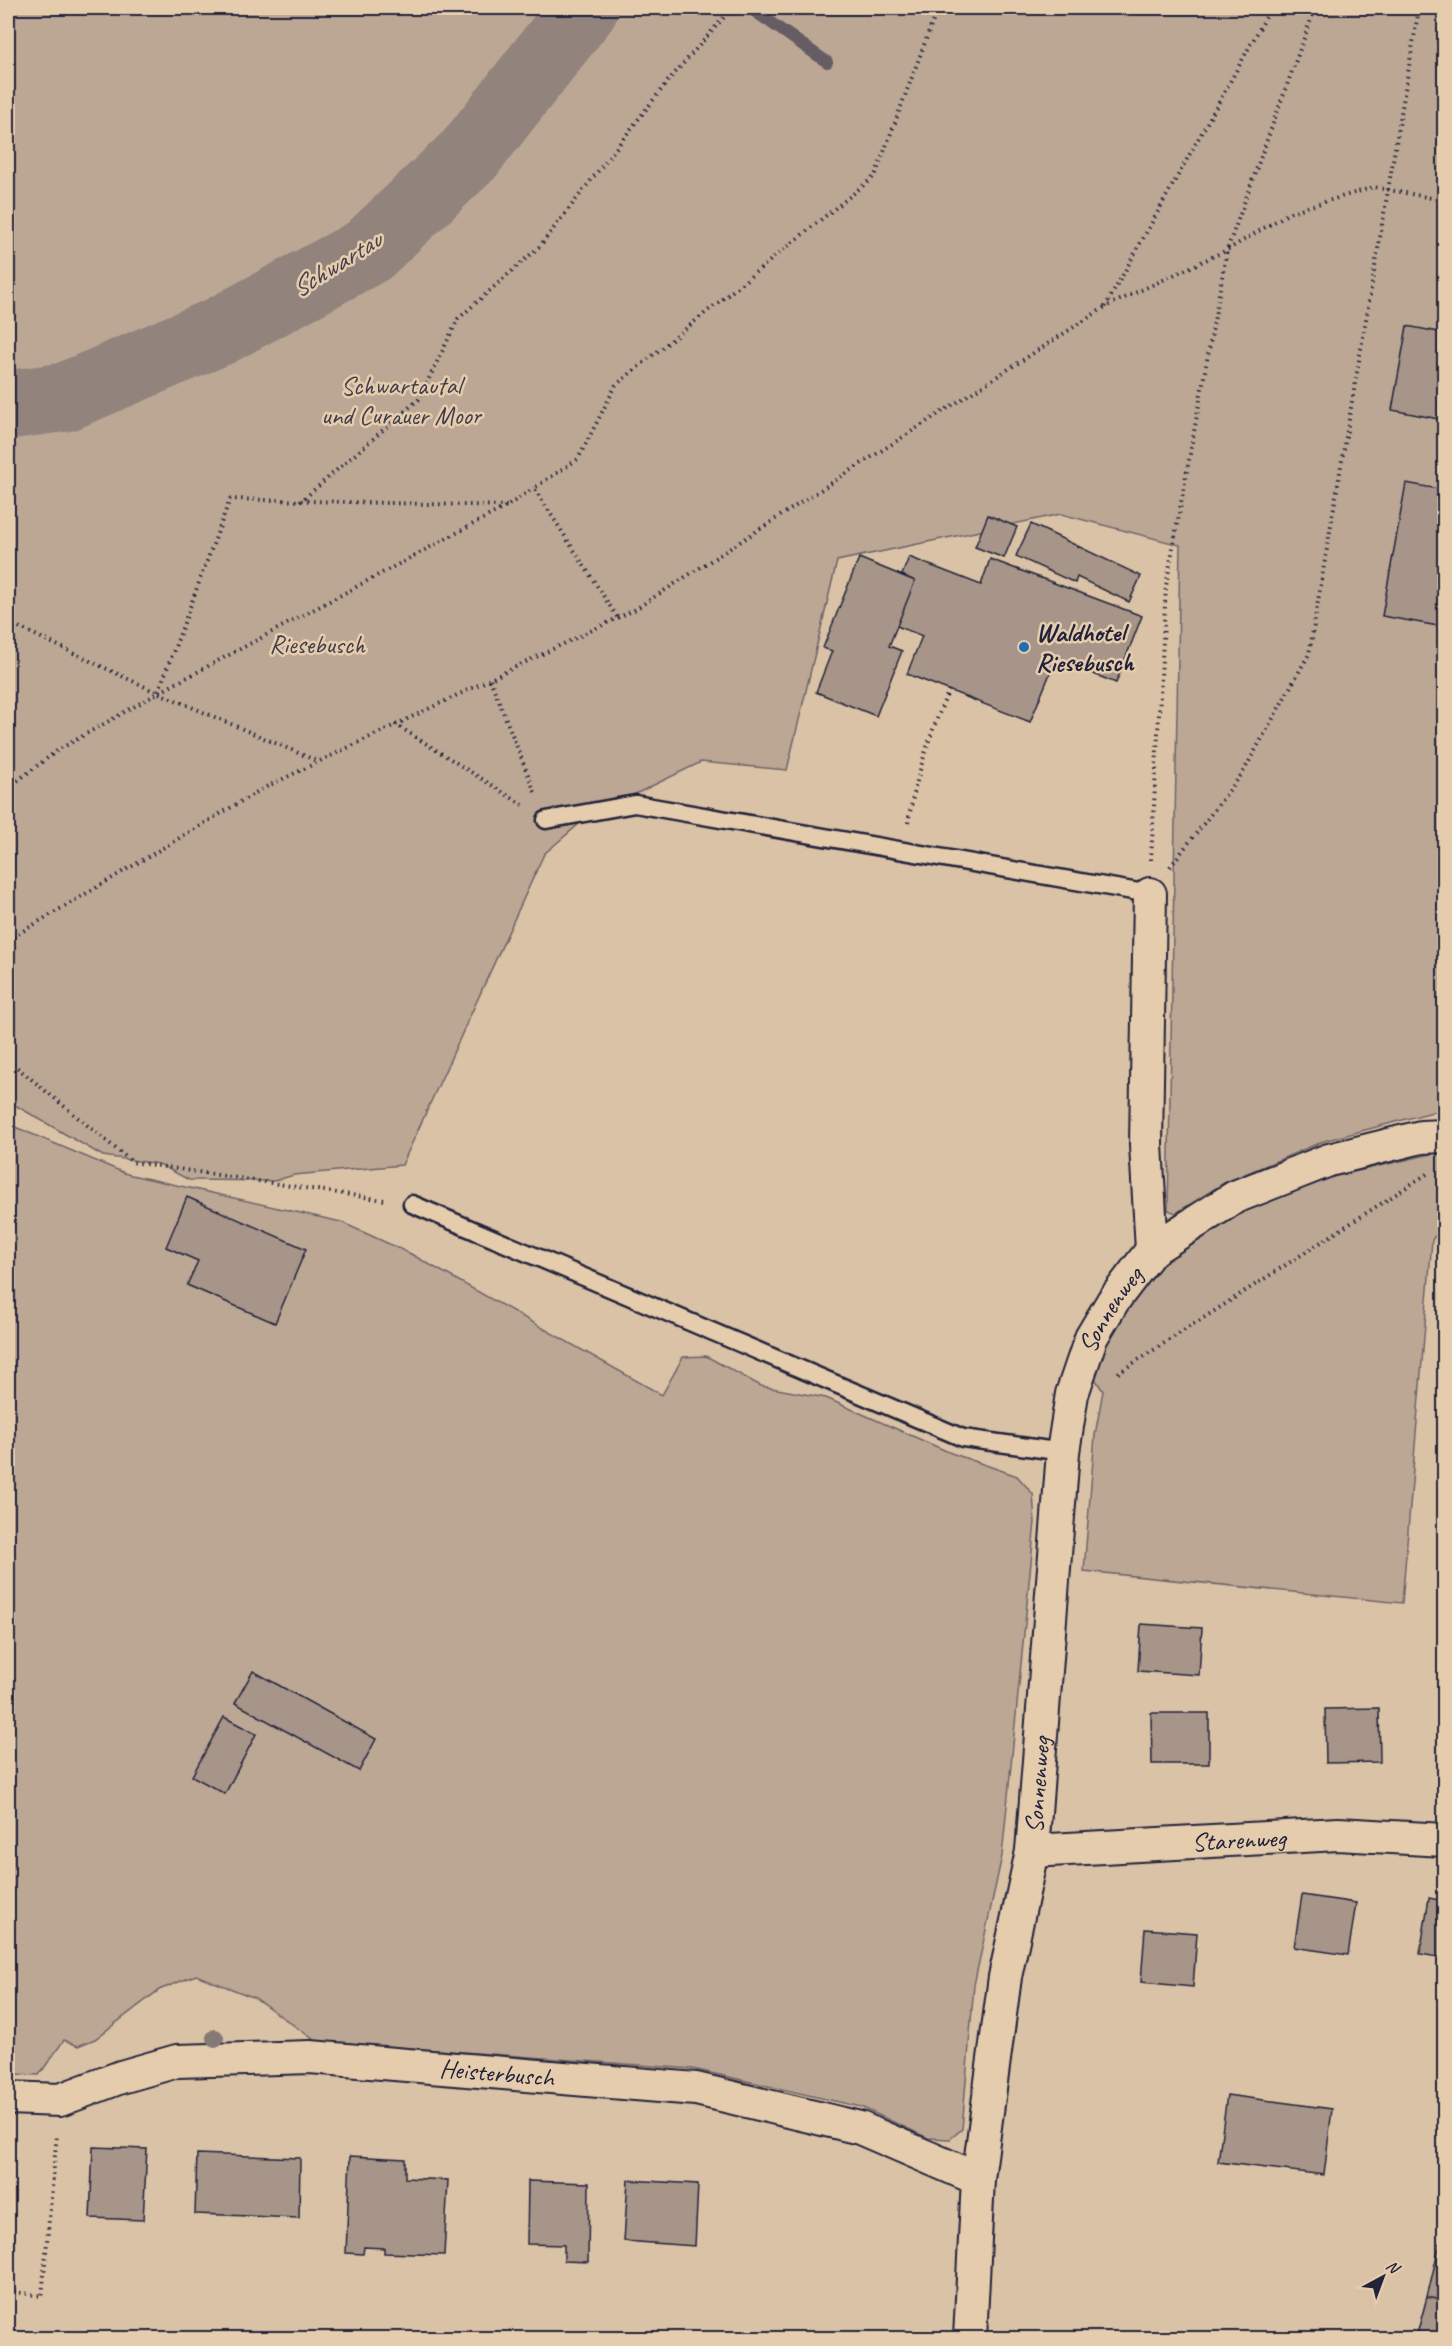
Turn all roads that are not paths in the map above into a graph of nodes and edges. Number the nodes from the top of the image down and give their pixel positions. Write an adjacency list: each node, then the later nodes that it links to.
1 (546, 820): 2 (lane)
2 (1150, 894): 5 (street, Sonnenweg)
3 (1444, 1136): 5 (street, Sonnenweg)
4 (412, 1204): 6 (lane)
5 (1152, 1250): 6 (street, Sonnenweg)
6 (1063, 1452): 8 (street, Sonnenweg)
7 (1444, 1840): 8 (street, Starenweg)
8 (1032, 1851): 10 (street, Sonnenweg)
9 (8, 2098): 10 (street, Heisterbusch)
10 (978, 2179): 11 (street, Sonnenweg)
11 (970, 2338)

